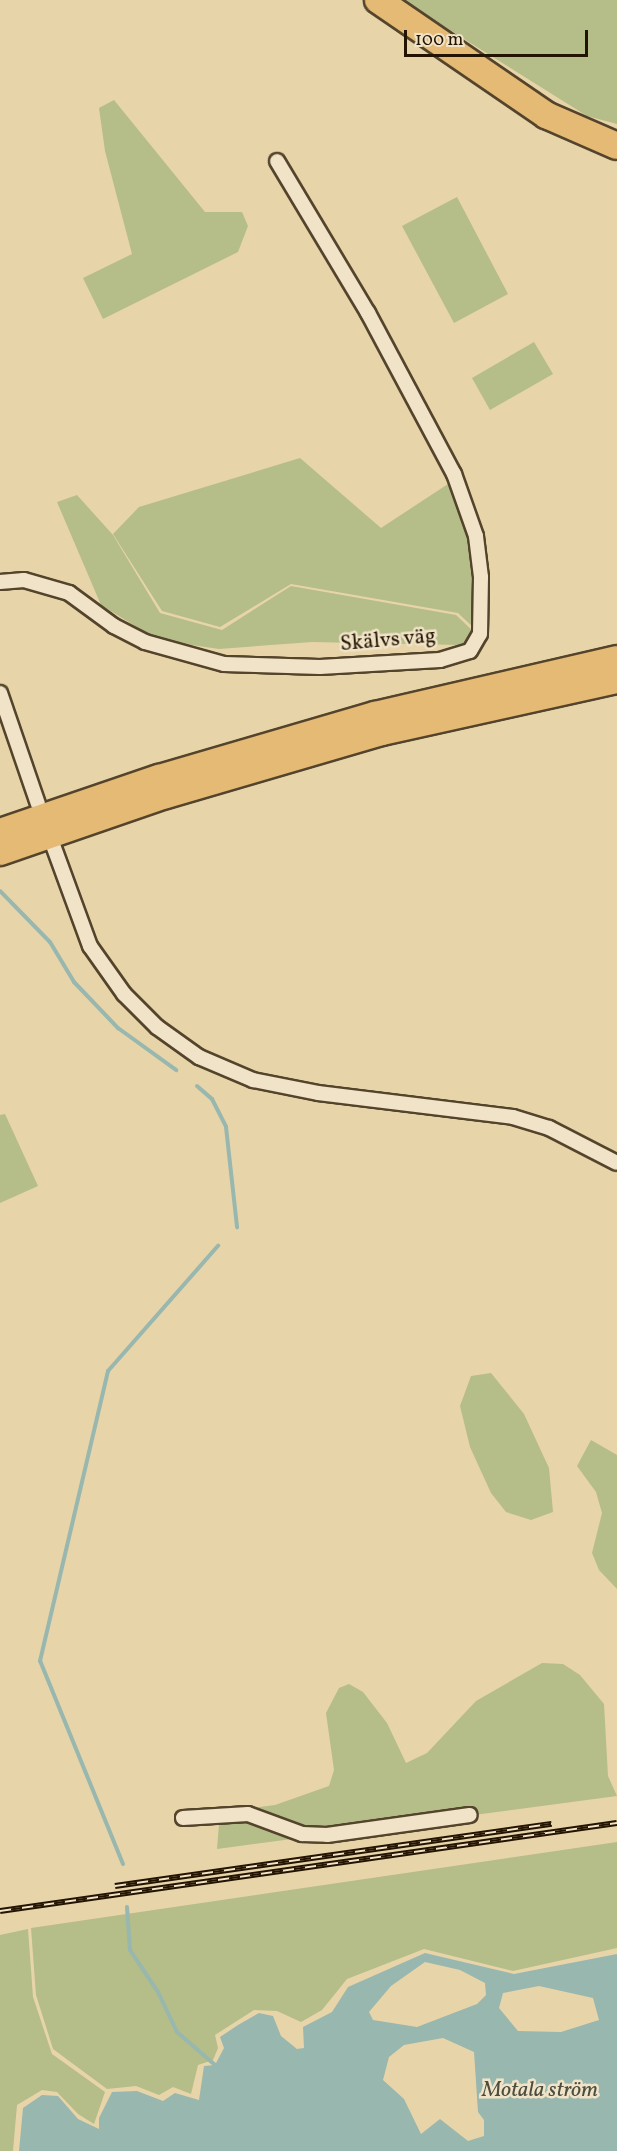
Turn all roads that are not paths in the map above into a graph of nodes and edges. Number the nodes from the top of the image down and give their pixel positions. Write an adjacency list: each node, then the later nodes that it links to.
1 (378, 0): 2 (highway)
2 (617, 146)
3 (277, 160): 4 (street, Skälvs väg)
4 (0, 582)
5 (617, 659): 9 (highway)
6 (617, 680): 11 (highway)
7 (0, 693): 8 (street)
8 (38, 804)
9 (0, 832)
10 (53, 845): 12 (street)
11 (0, 852)
12 (617, 1163)
13 (470, 1815): 14 (street)
14 (183, 1818)

